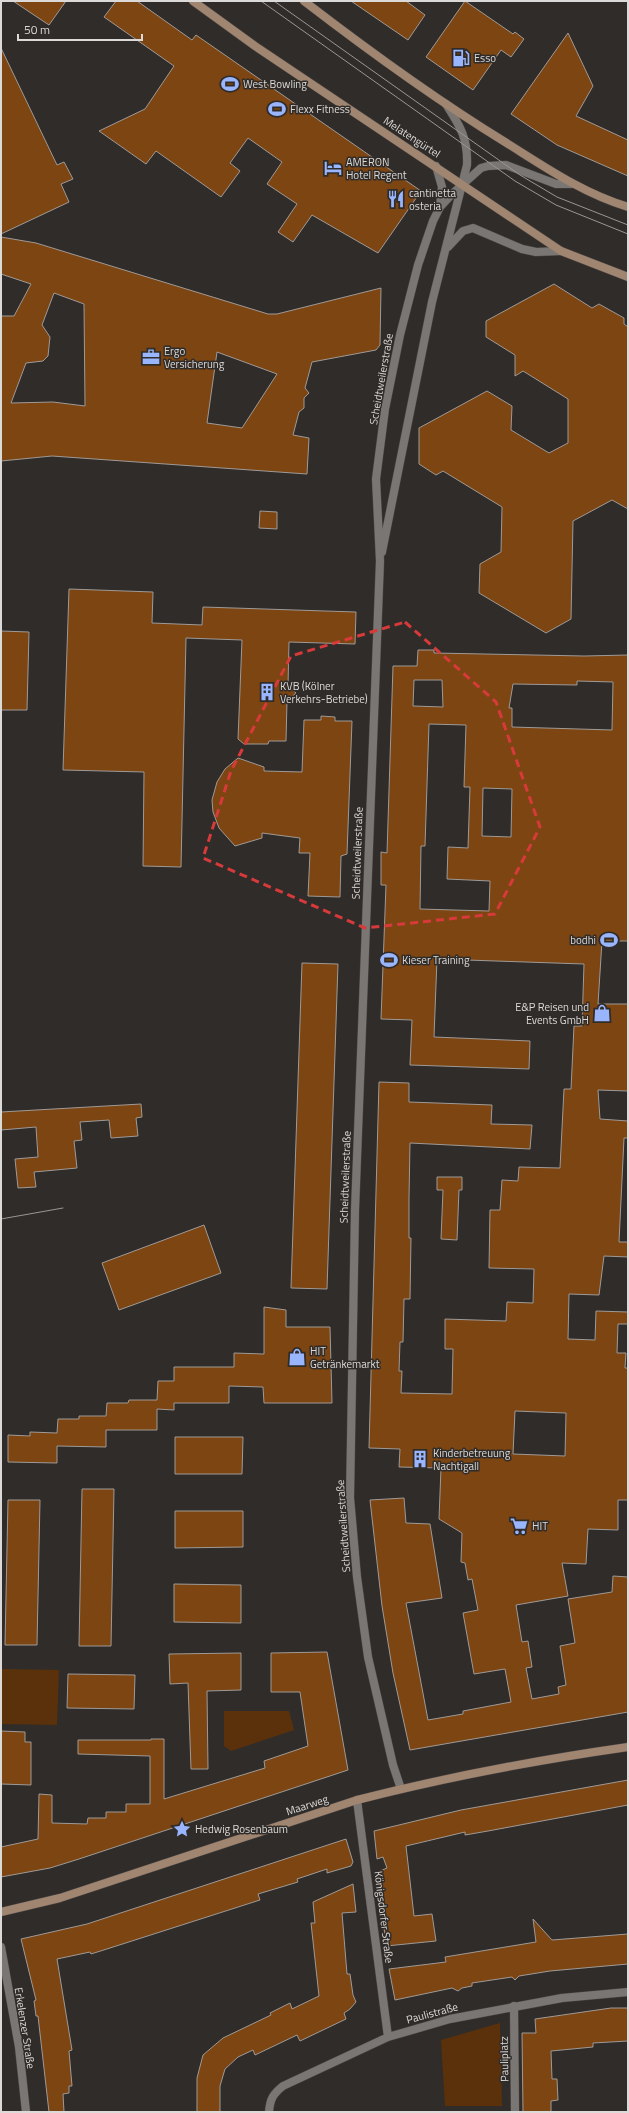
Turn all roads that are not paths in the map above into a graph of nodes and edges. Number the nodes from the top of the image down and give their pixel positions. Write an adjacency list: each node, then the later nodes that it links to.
1 (193, 1): 4 (main road, Melatengürtel)
2 (304, 1): 3 (main road)
3 (445, 102): 5 (main road); 6 (street, Scheidtweilerstraße)
4 (436, 166): 6 (main road, Melatengürtel); 7 (street, Scheidtweilerstraße)
5 (571, 184): 6 (street, Scheidtweilerstraße); 8 (main road)
6 (463, 185): 7 (street, Scheidtweilerstraße); 9 (street, Scheidtweilerstraße); 10 (main road, Melatengürtel)
7 (440, 207): 12 (street, Scheidtweilerstraße)
8 (628, 207)
9 (447, 250): 10 (street, Scheidtweilerstraße); 12 (street, Scheidtweilerstraße)
10 (561, 250): 11 (main road, Melatengürtel)
11 (628, 277)
12 (380, 561): 14 (street, Scheidtweilerstraße)
13 (628, 1747): 14 (main road, Maarweg)
14 (401, 1789): 15 (main road, Maarweg)
15 (357, 1800): 16 (main road, Maarweg); 20 (street, Königsdorfer Straße)
16 (1, 1912)
17 (1, 1948): 21 (street, Erkelenzer Straße)
18 (628, 1992): 19 (street, Paulistraße)
19 (514, 2006): 20 (street, Paulistraße); 23 (street, Pauliplatz)
20 (388, 2037): 22 (street, Paulistraße)
21 (26, 2112)
22 (269, 2112)
23 (515, 2112)

